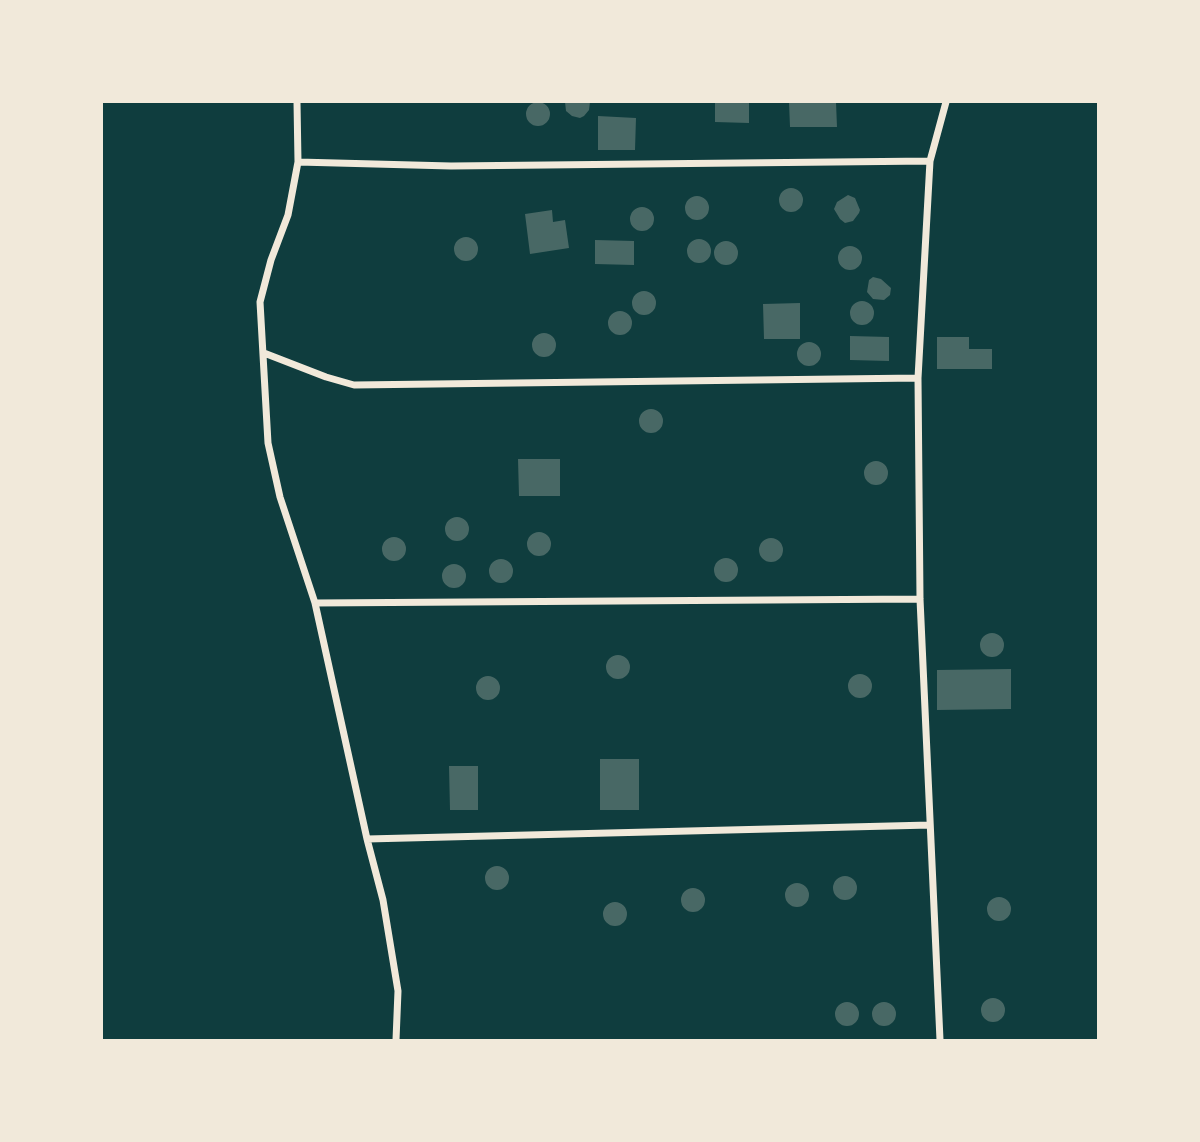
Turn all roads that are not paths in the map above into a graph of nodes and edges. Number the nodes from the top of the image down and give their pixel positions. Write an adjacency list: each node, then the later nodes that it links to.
1 (297, 102): 4 (street)
2 (946, 102): 3 (street)
3 (930, 161): 4 (street); 6 (street)
4 (298, 162): 5 (street)
5 (264, 354): 6 (street); 8 (street)
6 (918, 378): 7 (street)
7 (920, 598): 8 (street); 9 (street)
8 (315, 603): 10 (street)
9 (930, 825): 10 (street); 12 (street)
10 (367, 839): 11 (street)
11 (397, 1041)
12 (940, 1041)

